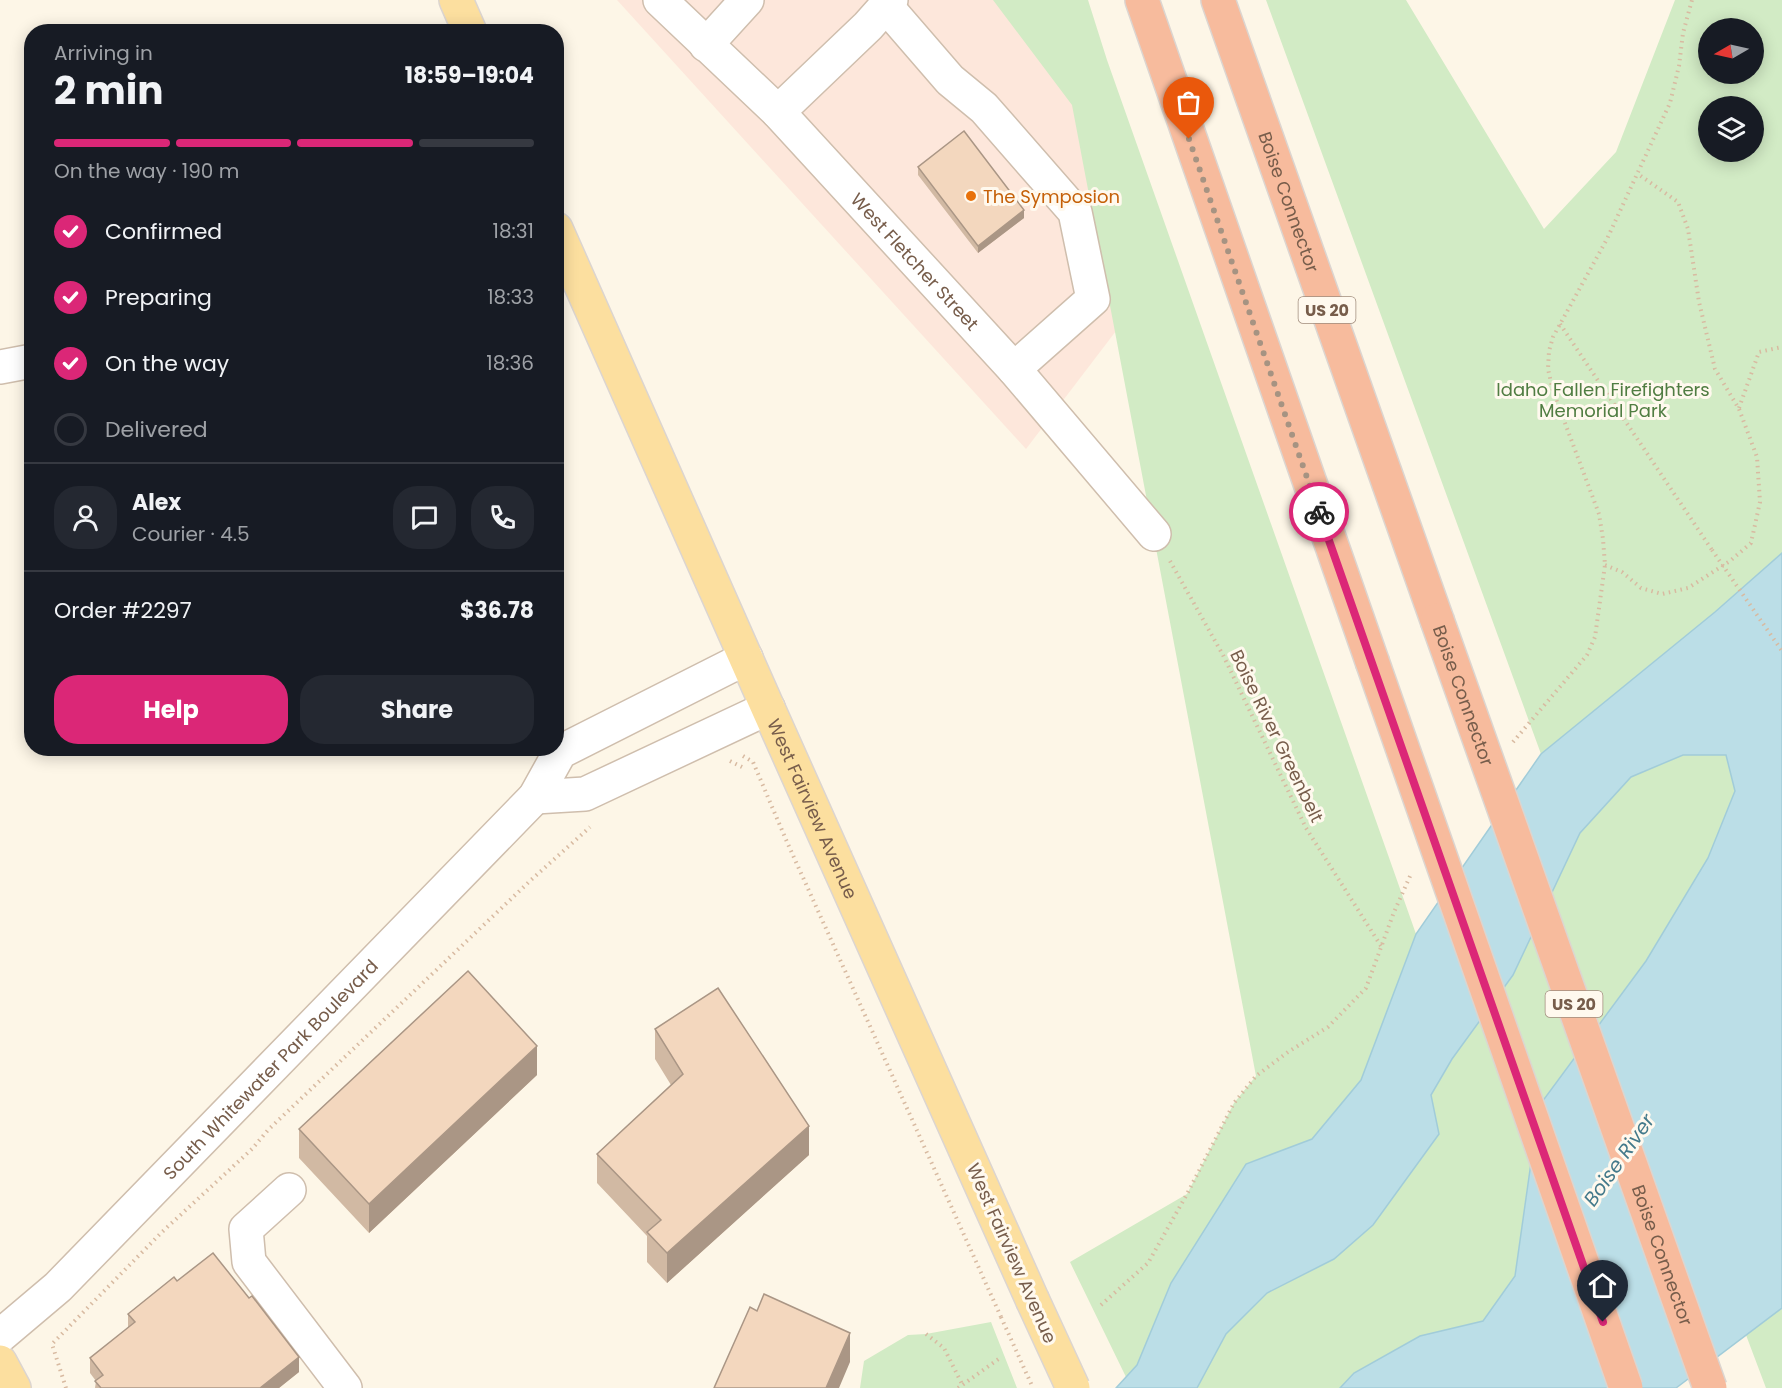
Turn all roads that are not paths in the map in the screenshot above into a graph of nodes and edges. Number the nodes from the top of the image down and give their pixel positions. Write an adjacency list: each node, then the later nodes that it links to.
1 (456, 0): 7 (main road)
2 (660, 0): 8 (street, West Fletcher Street)
3 (747, 0): 8 (street)
4 (1142, 0): 26 (highway, bridge)
5 (1218, 0): 27 (highway, Boise Connector / US 20, bridge)
6 (889, 3): 9 (street); 13 (street)
7 (466, 24)
8 (706, 45): 9 (street, West Fletcher Street)
9 (778, 112): 13 (street, West Fletcher Street)
10 (564, 247): 15 (main road, West Fairview Avenue)
11 (24, 362): 12 (street)
12 (0, 367)
13 (1014, 369): 14 (street, West Fletcher Street)
14 (1154, 534)
15 (746, 658): 16 (main road, West Fairview Avenue); 17 (street, South Whitewater Park Boulevard)
16 (768, 708): 19 (street); 25 (main road, West Fairview Avenue, bridge)
17 (564, 750)
18 (558, 756): 19 (street, South Whitewater Park Boulevard)
19 (536, 797): 21 (street, South Whitewater Park Boulevard)
20 (289, 1190): 24 (street)
21 (0, 1336)
22 (0, 1362): 23 (main road)
23 (14, 1388)
24 (345, 1388)
25 (1073, 1388)
26 (1626, 1388)
27 (1710, 1388)

